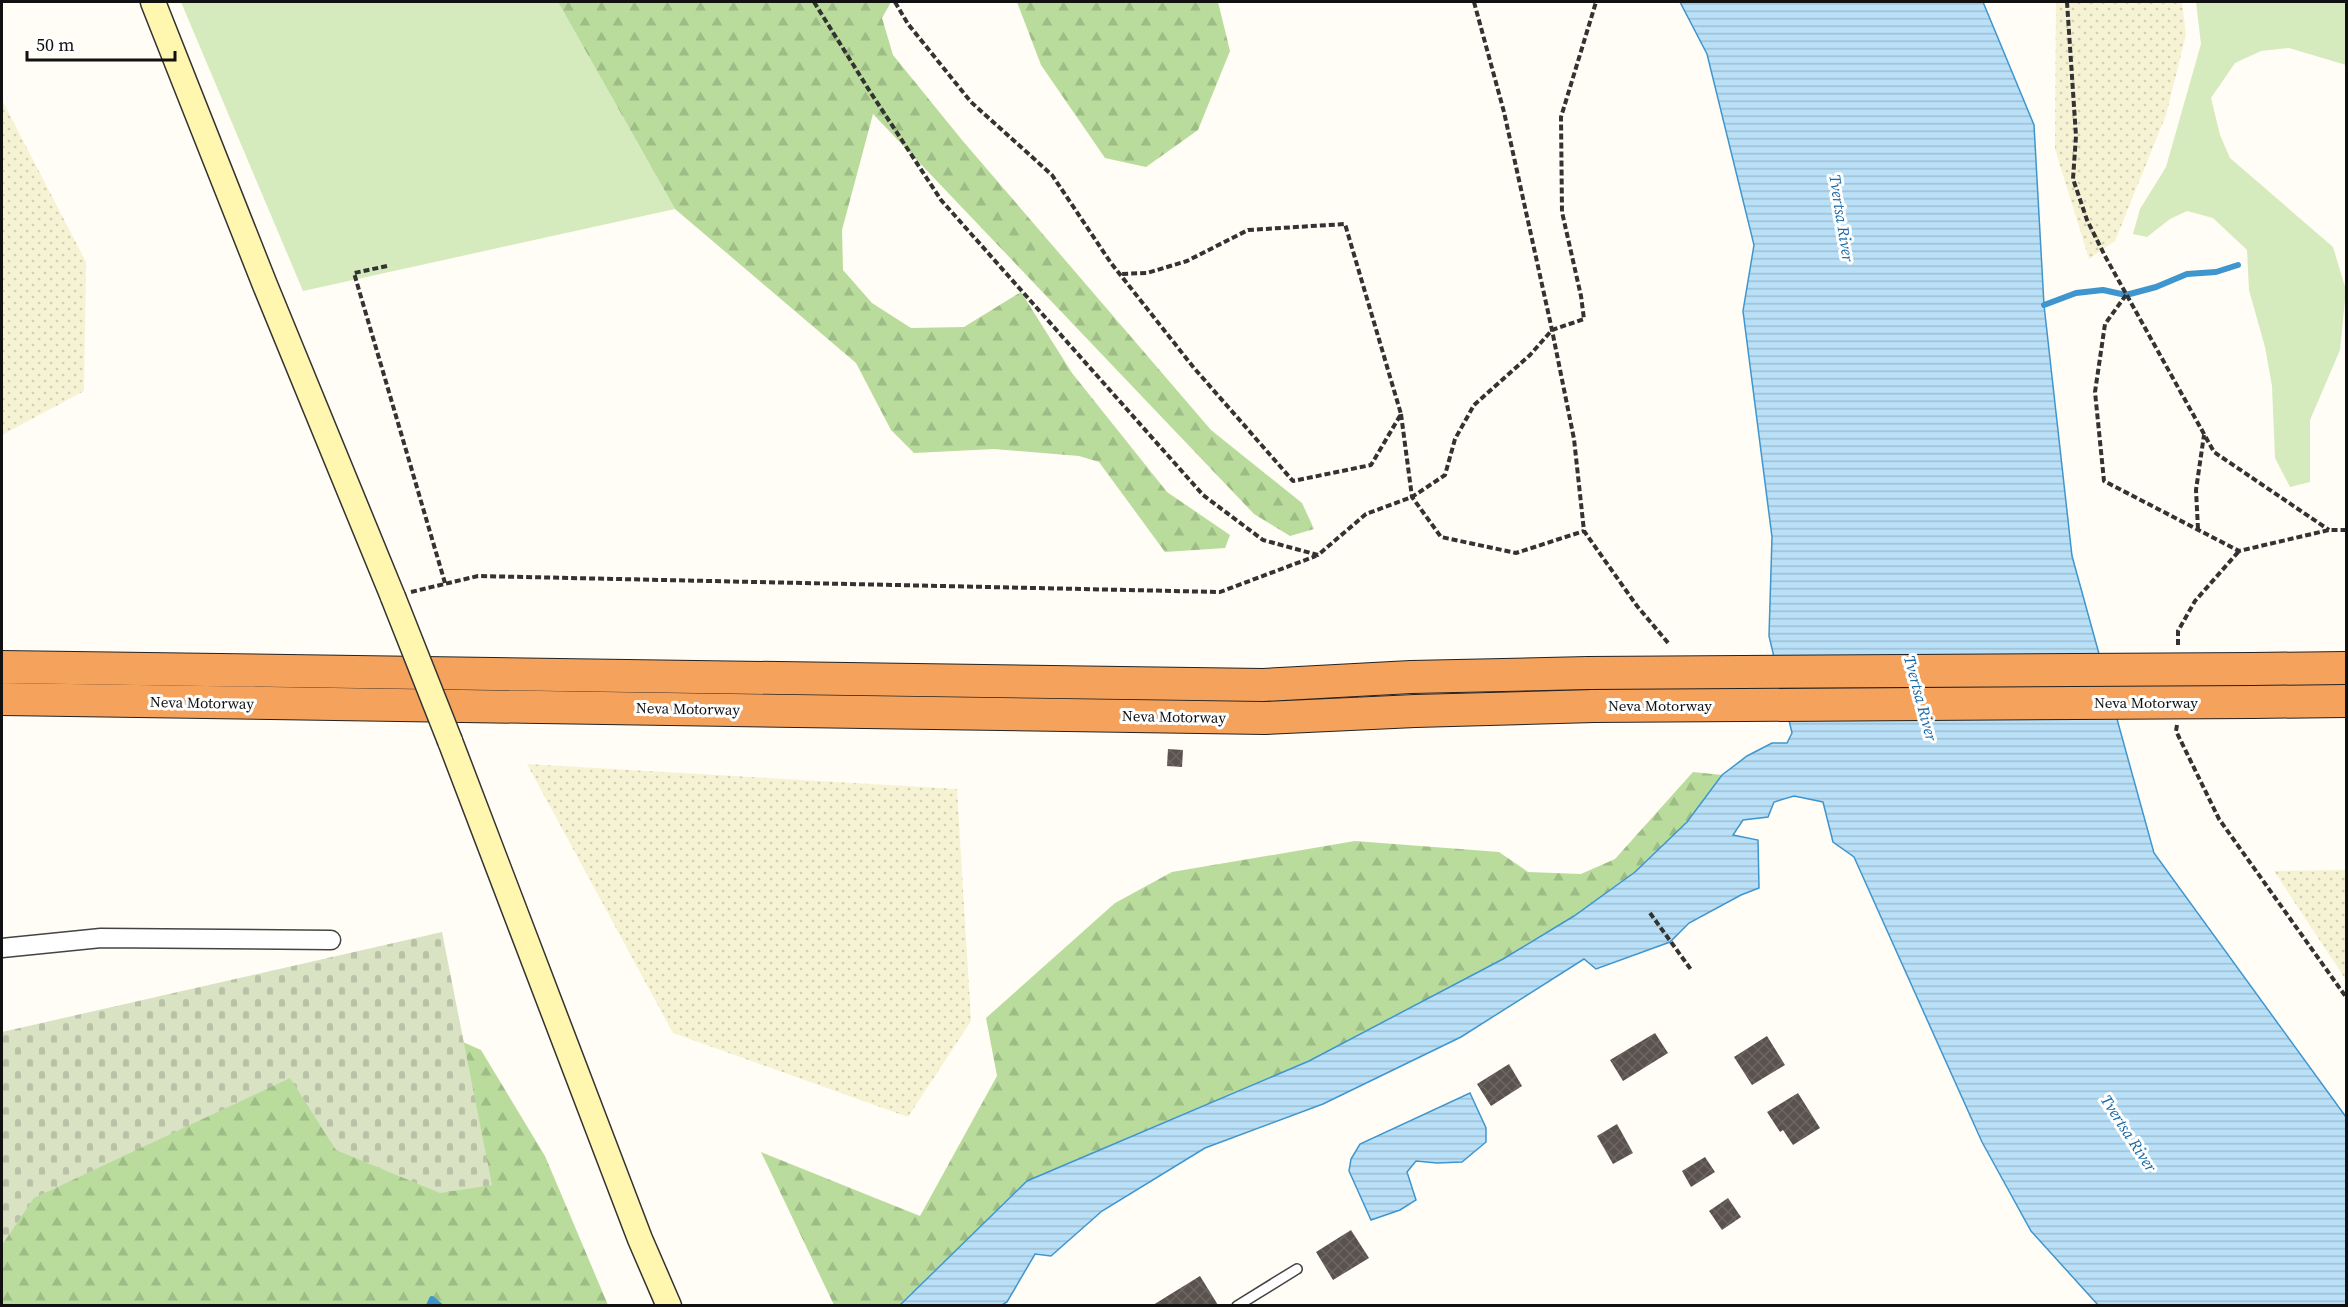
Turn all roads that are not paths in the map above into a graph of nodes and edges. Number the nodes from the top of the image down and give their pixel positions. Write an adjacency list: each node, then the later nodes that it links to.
1 (153, 2): 9 (main road, bridge)
2 (2, 667): 3 (highway, bridge)
3 (2346, 668)
4 (2, 699): 5 (highway, Neva Motorway, bridge)
5 (2346, 701)
6 (331, 940): 7 (street)
7 (2, 948)
8 (1297, 1269): 10 (lane)
9 (669, 1305)
10 (1237, 1305)

